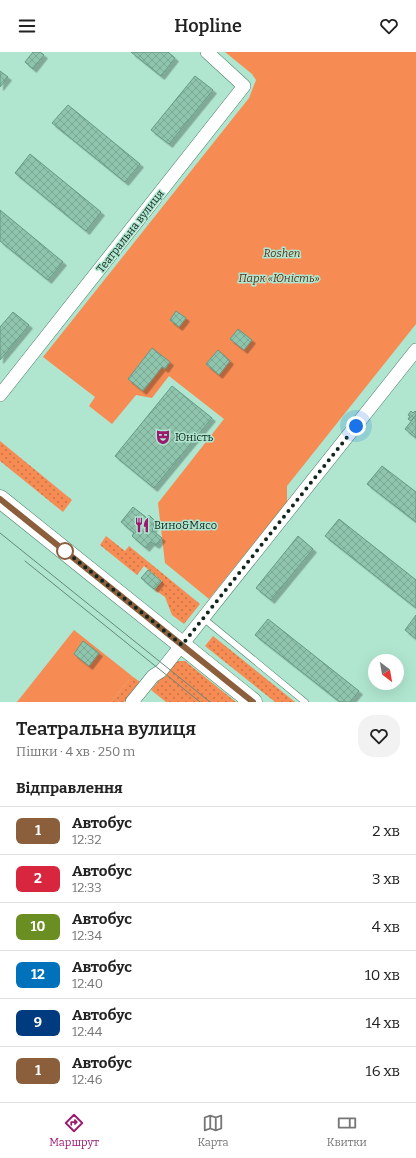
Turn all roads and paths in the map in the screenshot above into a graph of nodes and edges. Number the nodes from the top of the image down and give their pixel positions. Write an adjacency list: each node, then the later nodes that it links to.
1 (207, 52): 3 (street, Театральна вулиця)
2 (416, 350): 5 (street)
3 (0, 395)
4 (0, 499): 6 (main road)
5 (203, 618): 6 (street); 9 (lane)
6 (182, 645): 7 (street); 8 (main road)
7 (132, 702)
8 (253, 702)
9 (305, 702)

